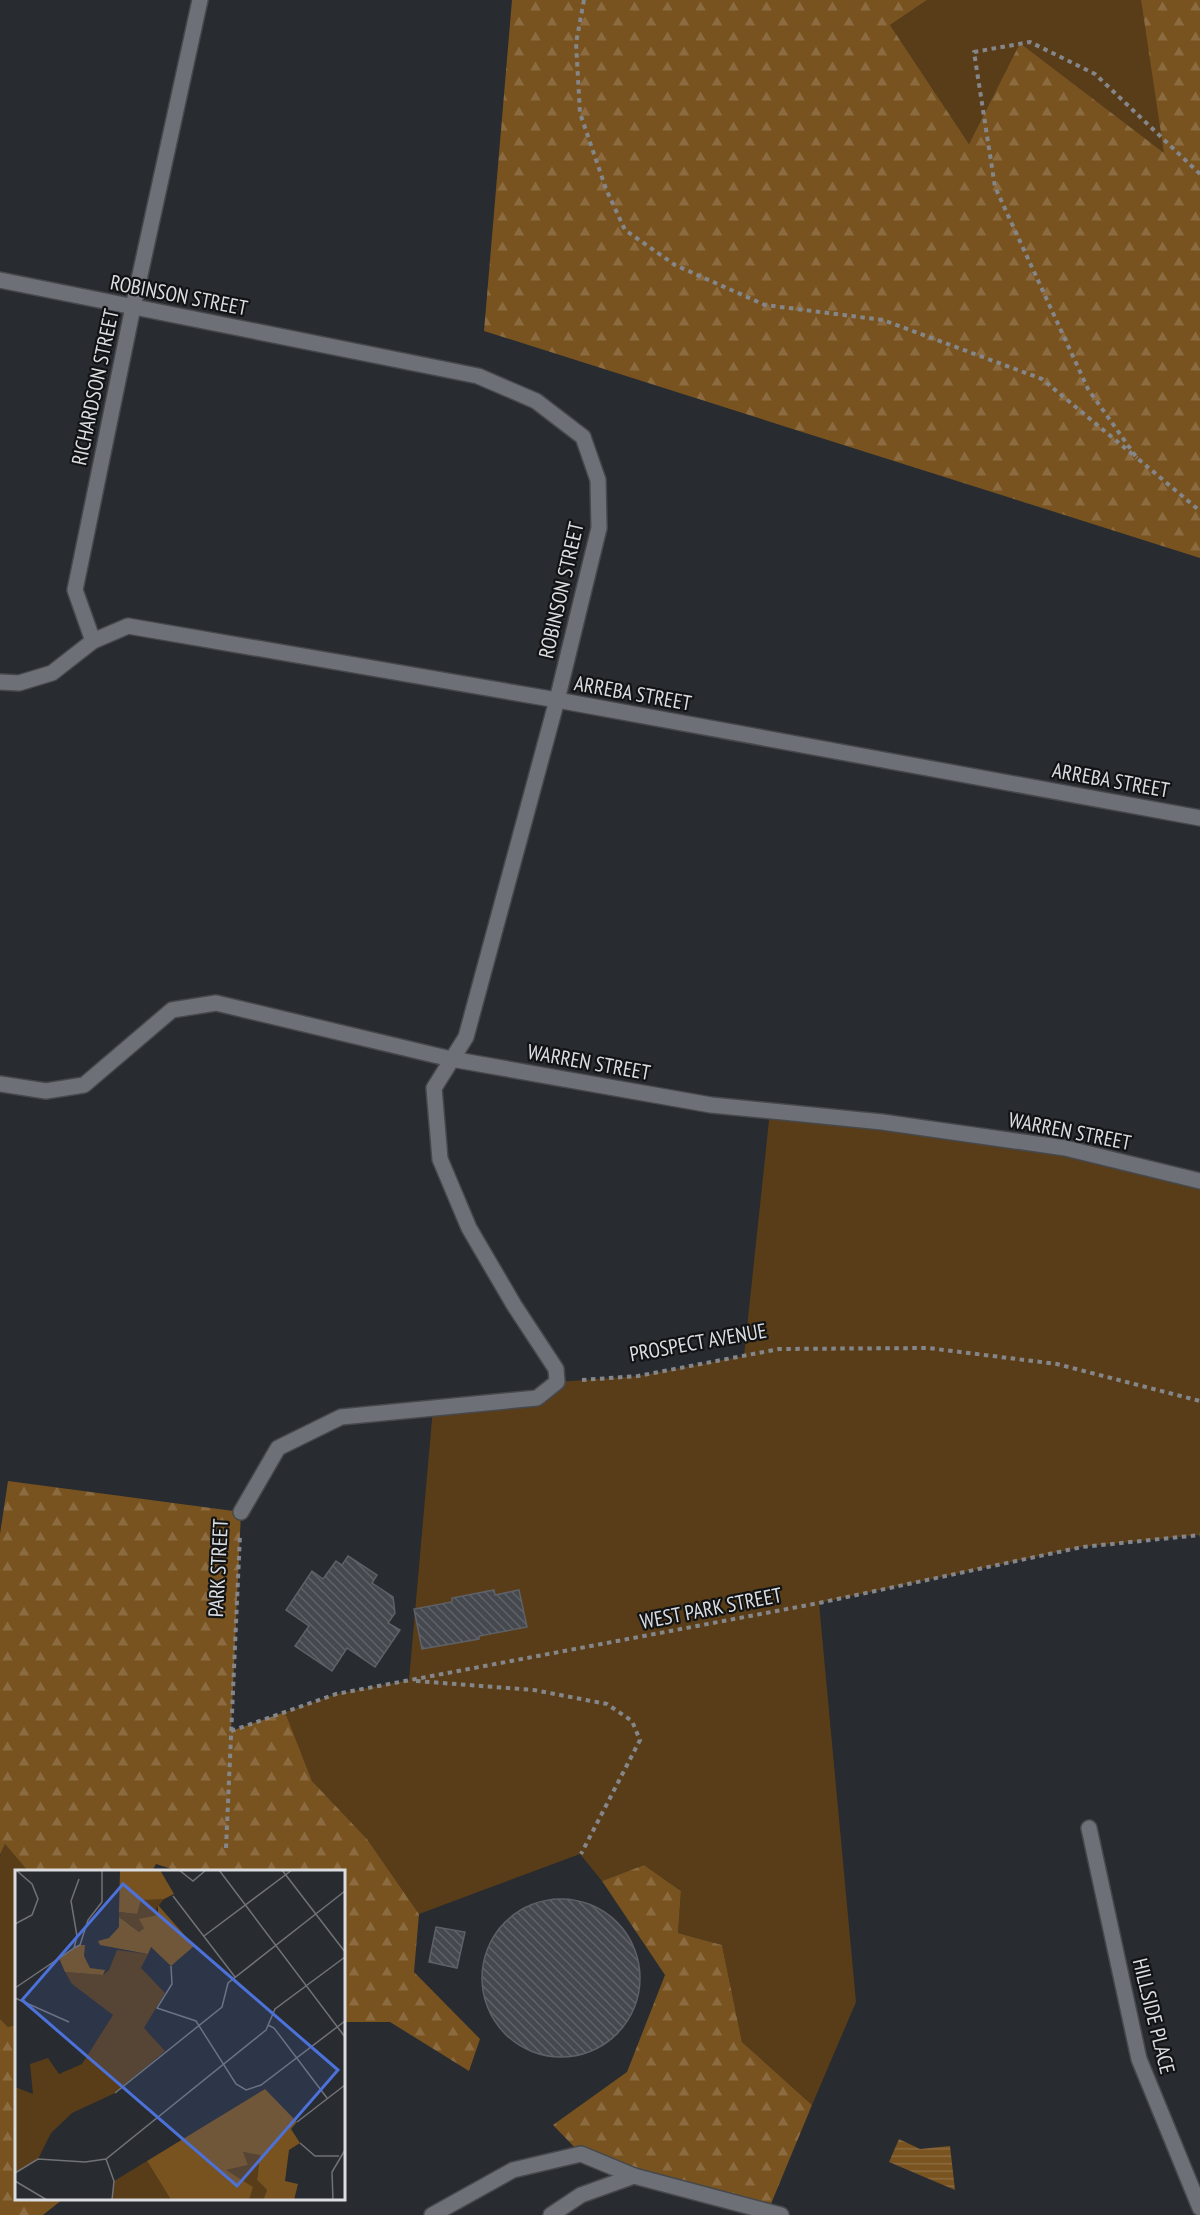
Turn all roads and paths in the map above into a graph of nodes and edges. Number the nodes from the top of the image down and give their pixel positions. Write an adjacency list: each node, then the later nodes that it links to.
1 (200, 0): 5 (street, RICHARDSON STREET)
2 (584, 0): 6 (path)
3 (1200, 174): 6 (path)
4 (0, 280): 5 (street, ROBINSON STREET)
5 (133, 307): 8 (street, RICHARDSON STREET); 10 (street, ROBINSON STREET)
6 (1137, 458): 7 (path)
7 (1200, 511)
8 (93, 641): 9 (street, ARREBA STREET); 10 (street, ARREBA STREET)
9 (0, 682)
10 (557, 700): 11 (street, ARREBA STREET); 12 (street, ROBINSON STREET)
11 (1200, 818)
12 (451, 1059): 13 (street, WARREN STREET); 14 (street, WARREN STREET); 15 (street)
13 (0, 1084)
14 (1200, 1181)
15 (557, 1383): 16 (path, PROSPECT AVENUE); 17 (street, PARK STREET)
16 (1200, 1401)
17 (241, 1512): 20 (path, PARK STREET)
18 (1200, 1534): 19 (path, WEST PARK STREET)
19 (409, 1680): 20 (path, WEST PARK STREET); 23 (path)
20 (231, 1731): 22 (path, PARK STREET)
21 (1089, 1828): 25 (street, HILLSIDE PLACE)
22 (226, 1848)
23 (581, 1854)
24 (634, 2176): 26 (street); 27 (street); 28 (street)
25 (1200, 2208)
26 (432, 2215)
27 (552, 2215)
28 (781, 2215)

